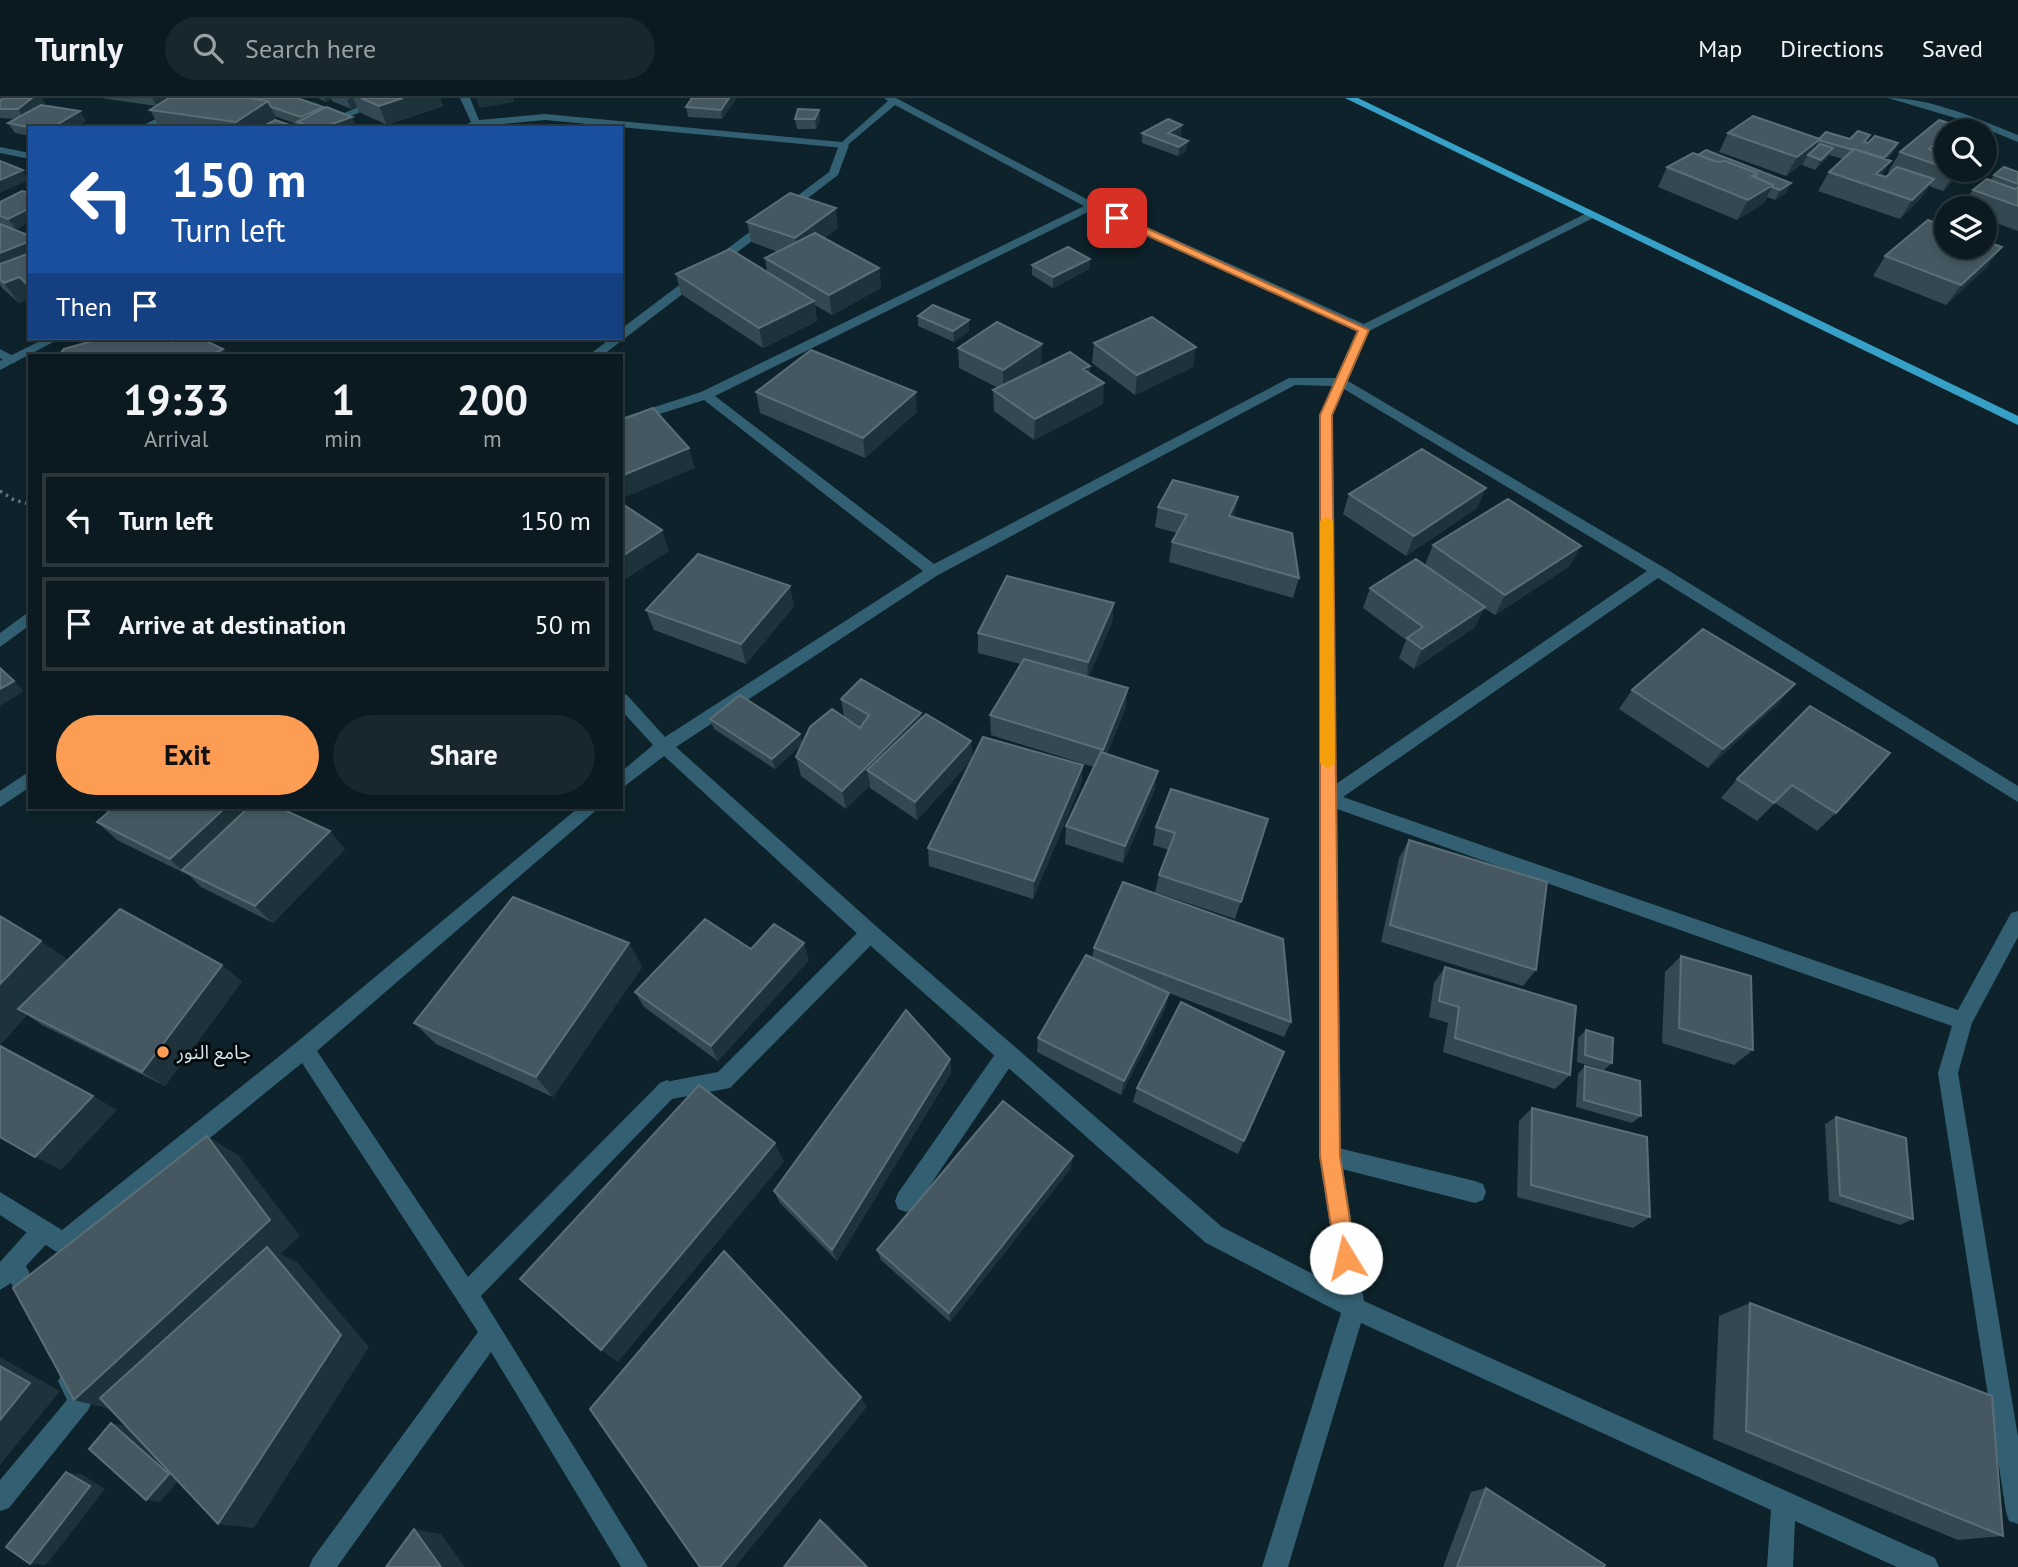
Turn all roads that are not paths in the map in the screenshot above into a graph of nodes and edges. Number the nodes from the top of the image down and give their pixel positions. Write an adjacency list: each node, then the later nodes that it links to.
1 (203, 98): 9 (street)
2 (388, 98): 7 (street)
3 (465, 98): 8 (street)
4 (1350, 98): 16 (main road)
5 (1893, 98): 11 (street)
6 (891, 100): 12 (street); 15 (street)
7 (315, 105)
8 (476, 123): 10 (street); 12 (street)
9 (147, 126)
10 (469, 126)
11 (2018, 139)
12 (844, 145): 18 (street)
13 (0, 150): 14 (street)
14 (28, 156)
15 (1092, 206): 17 (street); 24 (street)
16 (1591, 215): 17 (street); 26 (main road)
17 (1364, 330): 23 (street)
18 (623, 334)
19 (50, 340): 22 (street)
20 (615, 340): 21 (street)
21 (596, 354)
22 (4, 360)
23 (1341, 382): 27 (street); 28 (street); 36 (street)
24 (706, 395): 25 (street); 27 (street)
25 (623, 421)
26 (2018, 421)
27 (933, 571): 32 (street)
28 (1658, 571): 35 (street); 36 (street)
29 (28, 618): 30 (street)
30 (0, 641)
31 (623, 701): 32 (street)
32 (664, 746): 34 (street); 40 (street)
33 (28, 779): 37 (street)
34 (623, 780)
35 (2018, 795)
36 (1328, 799): 41 (street); 44 (street)
37 (0, 800)
38 (590, 809): 42 (street)
39 (2018, 919): 41 (street)
40 (870, 933): 43 (street); 50 (street)
41 (1964, 1021): 57 (street)
42 (304, 1049): 48 (street); 50 (street)
43 (1007, 1054): 46 (street); 51 (street)
44 (1330, 1156): 45 (street); 51 (street)
45 (1475, 1192)
46 (905, 1201)
47 (0, 1203): 48 (street)
48 (43, 1231): 49 (street)
49 (7, 1271): 52 (street)
50 (467, 1294): 53 (street)
51 (1354, 1308): 56 (street); 60 (street)
52 (44, 1327)
53 (492, 1332): 58 (street); 59 (street)
54 (62, 1365): 55 (street)
55 (0, 1499)
56 (1784, 1503): 61 (street); 62 (street)
57 (2018, 1512)
58 (322, 1567)
59 (635, 1567)
60 (1275, 1567)
61 (1780, 1567)
62 (1926, 1567)

